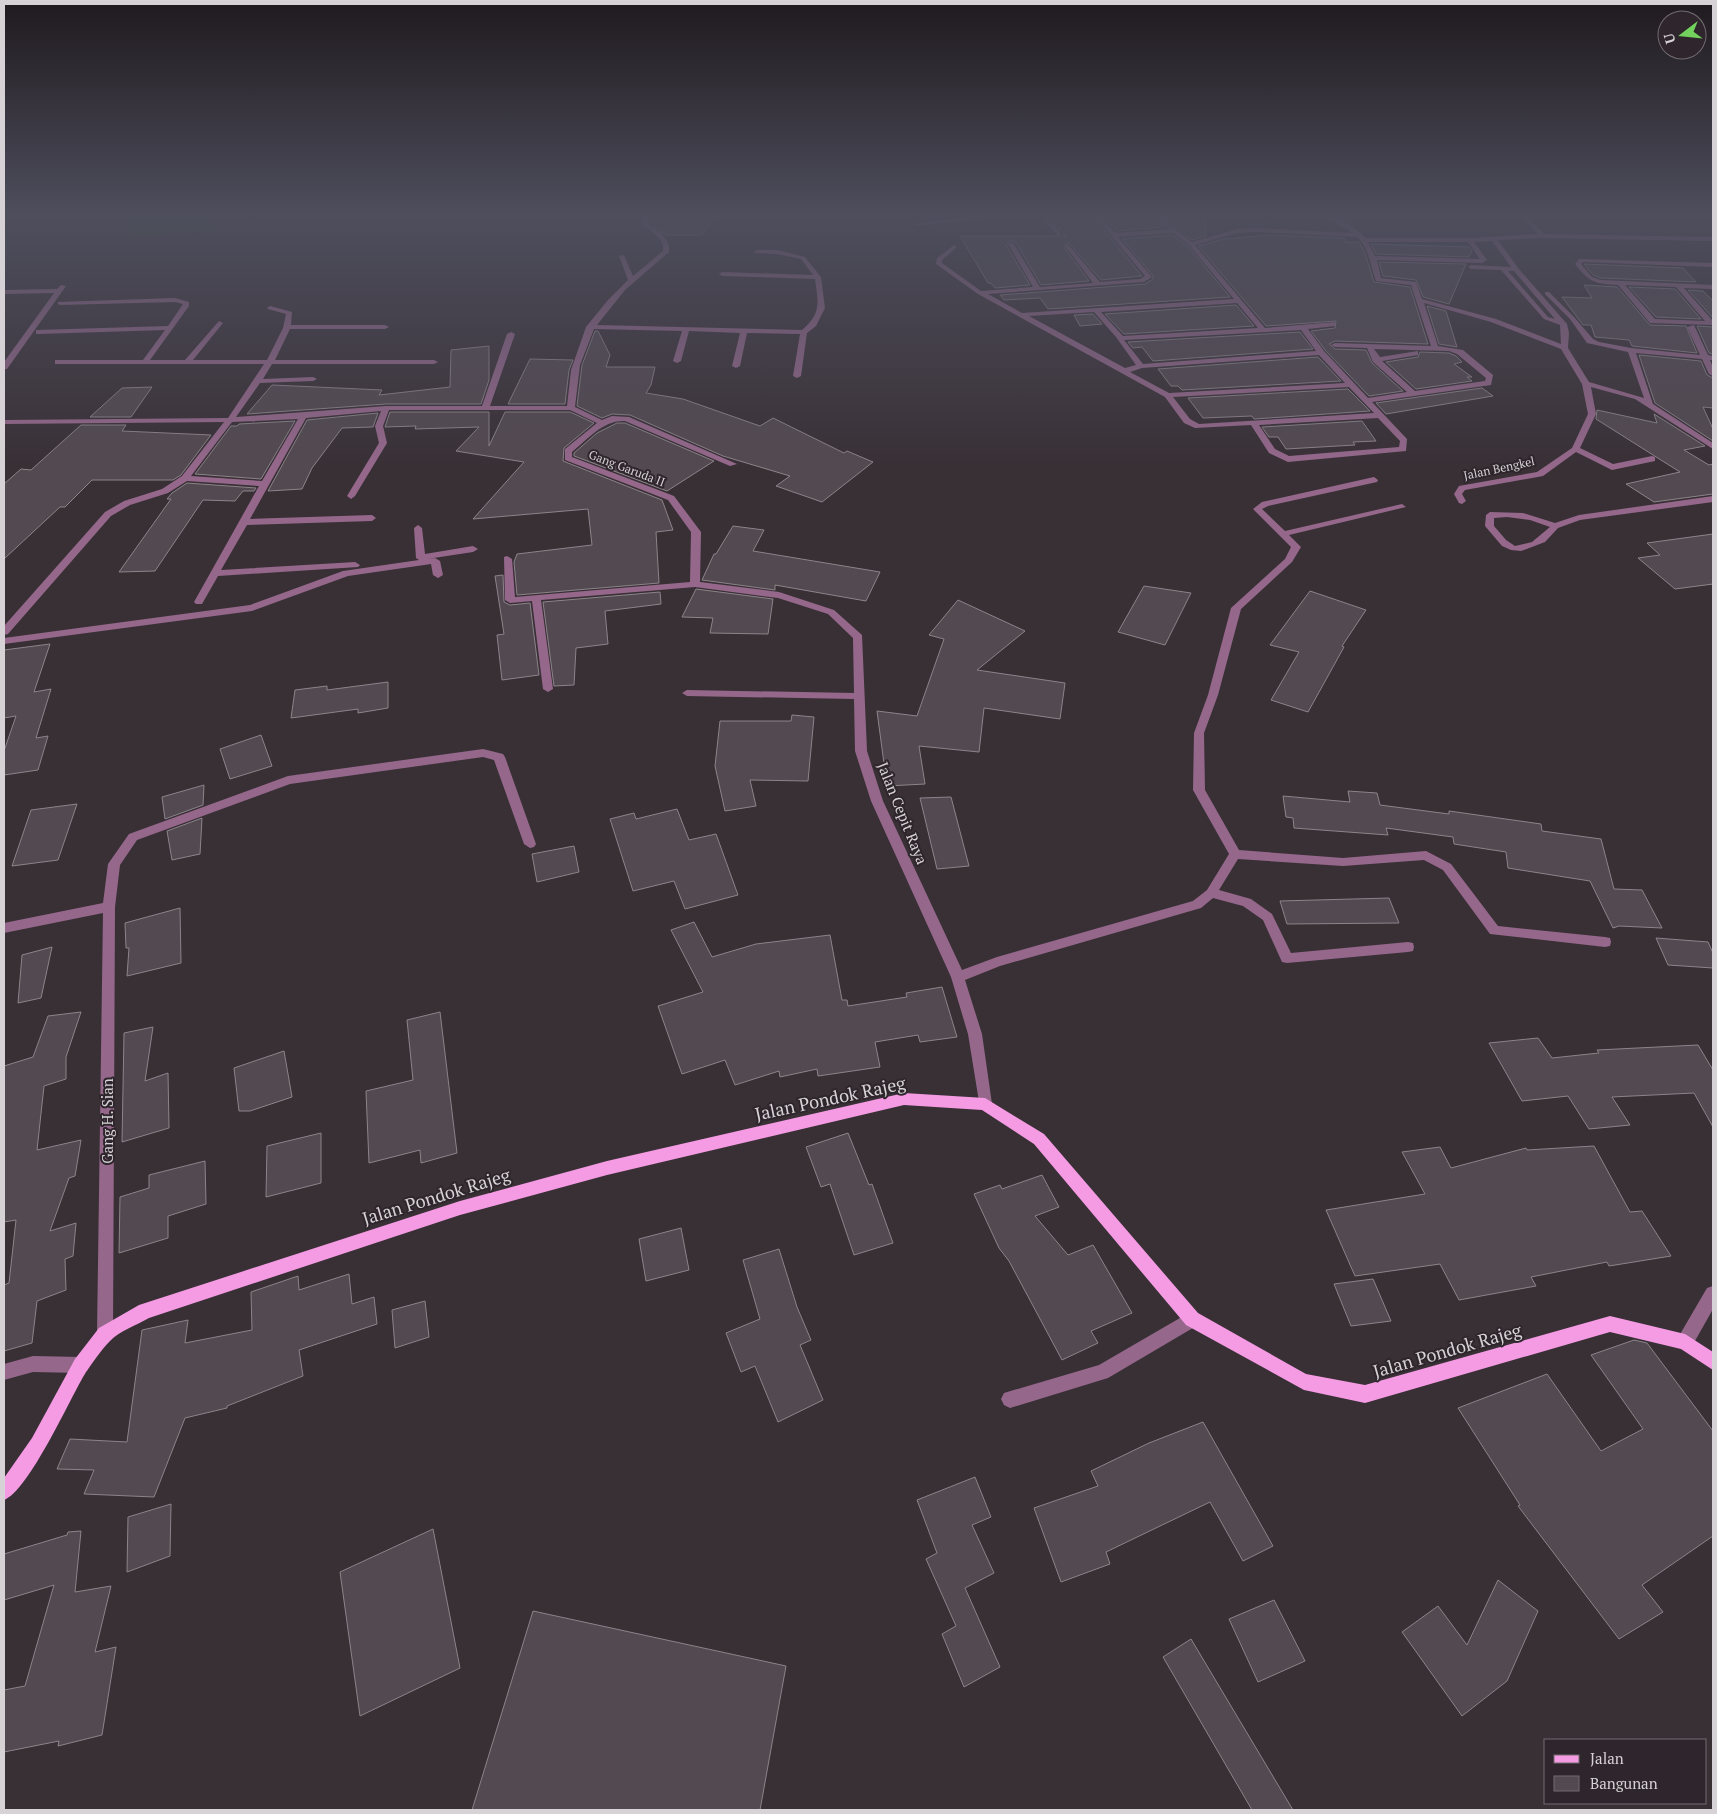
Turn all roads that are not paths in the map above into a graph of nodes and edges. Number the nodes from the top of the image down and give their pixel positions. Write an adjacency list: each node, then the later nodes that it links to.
1 (53, 299): 49 (street)
2 (614, 299): 22 (street)
3 (821, 299): 30 (street)
4 (990, 299): 16 (street)
5 (1236, 299): 12 (street)
6 (1529, 299): 19 (street)
7 (1541, 299): 19 (street)
8 (1553, 299): 37 (street)
9 (1634, 299): 10 (street)
10 (1690, 299)
11 (1420, 300): 35 (street); 36 (street)
12 (1238, 301): 15 (street); 28 (street)
13 (60, 303): 24 (street)
14 (270, 308): 20 (street)
15 (1096, 310): 16 (street); 32 (street)
16 (1019, 314): 50 (street)
17 (219, 323): 46 (street)
18 (1332, 324): 25 (street)
19 (1563, 324): 36 (street, Jalan Bengkel)
20 (289, 327): 21 (street); 44 (street)
21 (385, 327)
22 (590, 327): 26 (street); 63 (street)
23 (1691, 327): 39 (street)
24 (170, 328): 29 (street); 43 (street)
25 (1303, 328): 28 (street); 38 (street)
26 (686, 330): 27 (street); 41 (street)
27 (744, 330): 30 (street); 47 (street)
28 (1263, 330): 32 (street)
29 (39, 332)
30 (804, 332): 52 (street)
31 (511, 334): 61 (street)
32 (1121, 338): 48 (street)
33 (1335, 345): 34 (street)
34 (1368, 346): 35 (street); 40 (street)
35 (1435, 348): 40 (street); 57 (street)
36 (1564, 348): 55 (street, Jalan Bengkel)
37 (1631, 350): 39 (street); 60 (street)
38 (1321, 353): 48 (street); 56 (street)
39 (1710, 358): 51 (street)
40 (1376, 360): 57 (street)
41 (677, 361)
42 (58, 362): 43 (street)
43 (145, 362): 46 (street)
44 (269, 362): 45 (street); 46 (street); 54 (street)
45 (434, 362)
46 (186, 363)
47 (736, 366)
48 (1141, 366): 50 (street)
49 (4, 367)
50 (1124, 371): 58 (street)
51 (1713, 374)
52 (797, 376)
53 (314, 379): 54 (street)
54 (259, 381): 66 (street)
55 (1586, 384): 70 (street); 71 (street, Jalan Bengkel)
56 (1350, 385): 58 (street); 64 (street)
57 (1414, 394): 59 (street)
58 (1168, 395): 69 (street)
59 (1368, 400)
60 (1650, 403)
61 (486, 406): 62 (street); 63 (street)
62 (386, 408): 65 (street); 77 (street)
63 (571, 408): 68 (street)
64 (1380, 415): 69 (street); 69 (street)
65 (303, 416): 66 (street); 76 (street)
66 (229, 420): 67 (street); 74 (street)
67 (4, 422)
68 (602, 424): 73 (street); 91 (street, Gang Garuda II)
69 (1254, 424)
70 (1713, 447)
71 (1575, 449): 72 (street); 79 (street, Jalan Bengkel)
72 (1652, 459)
73 (733, 464)
74 (185, 478): 76 (street); 94 (street)
75 (1374, 480): 85 (street)
76 (265, 484): 82 (street)
77 (351, 496)
78 (1713, 499): 83 (street)
79 (1462, 501)
80 (1402, 507): 85 (street)
81 (372, 518): 82 (street)
82 (243, 522): 89 (street)
83 (1555, 526): 83 (street)
84 (418, 528): 87 (street)
85 (1284, 534): 100 (street)
86 (473, 549): 87 (street)
87 (421, 558): 89 (street)
88 (507, 559): 92 (street, Jalan Cepit Raya)
89 (214, 573): 93 (street)
90 (438, 575): 95 (street)
91 (695, 584): 92 (street, Jalan Cepit Raya); 98 (street, Jalan Cepit Raya)
92 (536, 598): 96 (street)
93 (199, 602)
94 (4, 632)
95 (4, 641)
96 (548, 689)
97 (687, 693): 98 (street)
98 (859, 696): 106 (street, Jalan Cepit Raya)
99 (530, 844): 102 (street, Gang H. Sian)
100 (1234, 854): 101 (street); 104 (street)
101 (1212, 893): 105 (street); 106 (street)
102 (109, 907): 103 (street); 110 (street, Gang H. Sian)
103 (4, 928)
104 (1605, 942)
105 (1408, 947)
106 (958, 977): 107 (street, Jalan Cepit Raya)
107 (984, 1104): 109 (main road, Jalan Pondok Rajeg); 110 (main road, Jalan Pondok Rajeg)
108 (1713, 1294): 111 (street)
109 (1192, 1319): 111 (main road, Jalan Pondok Rajeg); 115 (street)
110 (105, 1334): 113 (main road, Jalan Pondok Rajeg)
111 (1685, 1342): 112 (main road, Jalan Pondok Rajeg)
112 (1713, 1362)
113 (81, 1365): 114 (street); 116 (main road, Jalan Pondok Rajeg)
114 (4, 1372)
115 (1010, 1399)
116 (4, 1491)

